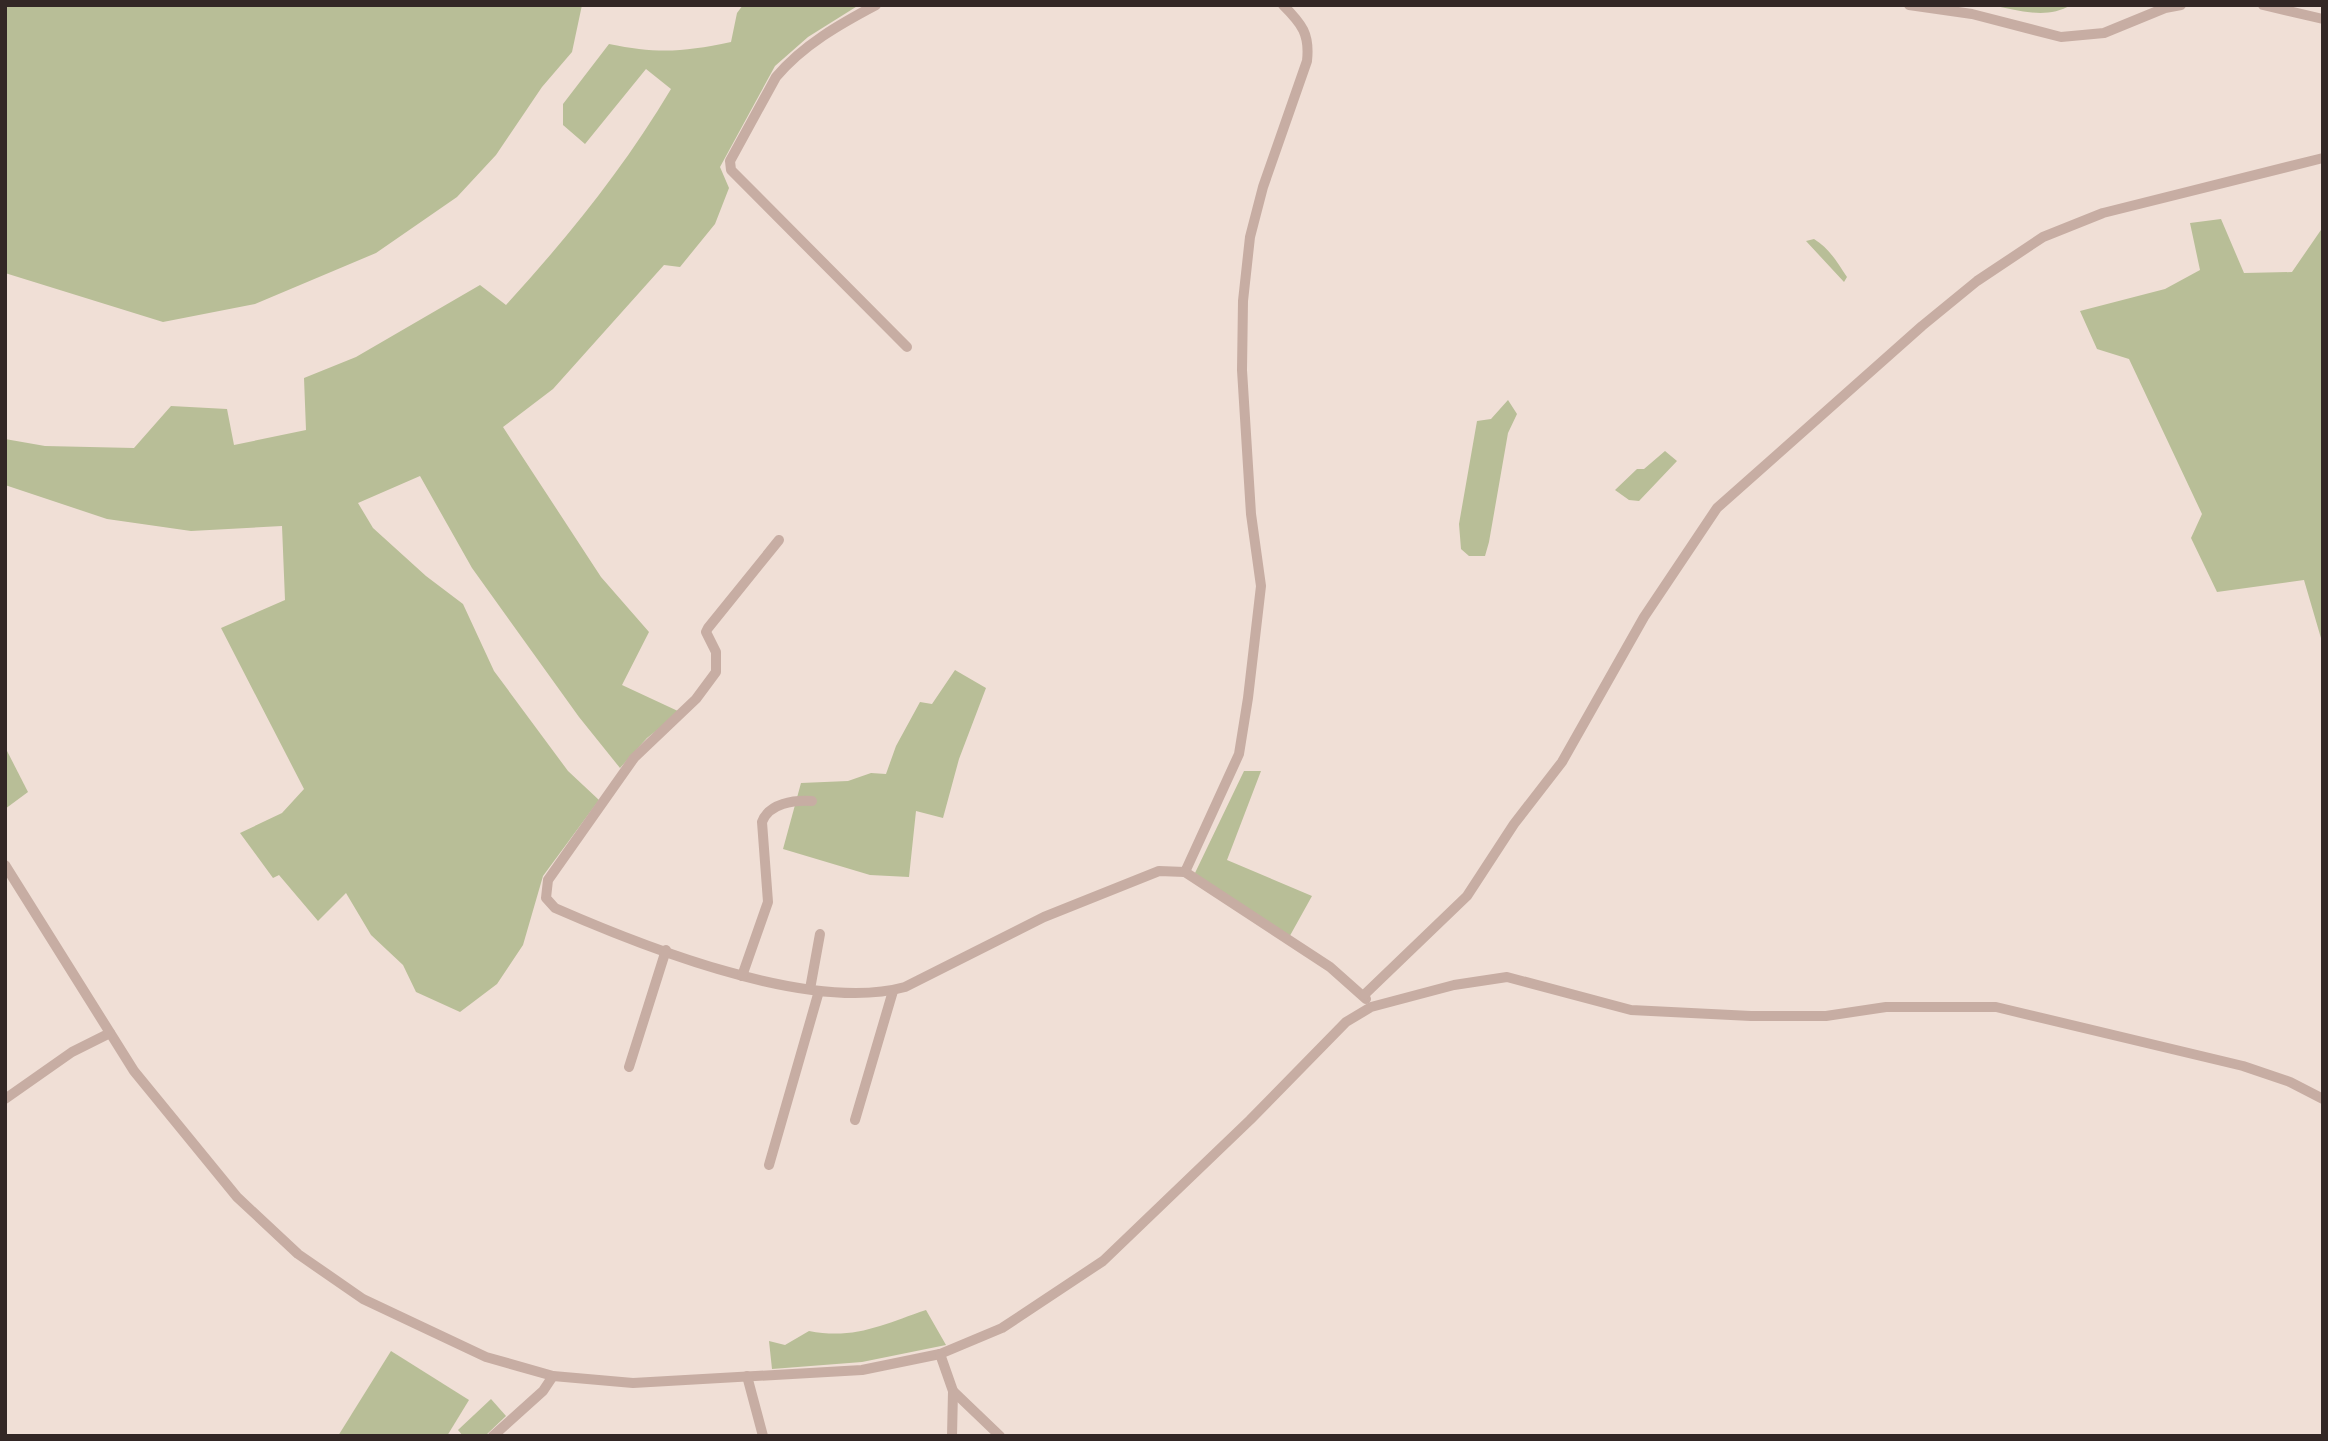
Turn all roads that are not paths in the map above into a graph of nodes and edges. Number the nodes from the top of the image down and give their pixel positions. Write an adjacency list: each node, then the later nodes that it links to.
1 (876, 5): 8 (street)
2 (1283, 5): 12 (street)
3 (1909, 5): 4 (street)
4 (2181, 5)
5 (2263, 5): 6 (street)
6 (2323, 19)
7 (2323, 158): 18 (street)
8 (907, 347)
9 (779, 540): 14 (street)
10 (812, 801): 15 (street)
11 (5, 865): 20 (street)
12 (1185, 872): 17 (street); 18 (street)
13 (820, 934): 16 (street)
14 (666, 950): 15 (street); 21 (street)
15 (741, 976): 16 (street)
16 (814, 990): 17 (street); 25 (street)
17 (892, 991): 24 (street)
18 (1364, 995): 19 (street)
19 (1371, 1007): 23 (street); 26 (street)
20 (110, 1033): 22 (street); 27 (street)
21 (629, 1067)
22 (5, 1099)
23 (2323, 1099)
24 (855, 1120)
25 (769, 1165)
26 (940, 1354): 28 (street); 29 (street)
27 (553, 1376): 28 (street); 30 (street)
28 (747, 1376): 31 (street)
29 (953, 1391): 32 (street); 33 (street)
30 (493, 1436)
31 (763, 1436)
32 (952, 1436)
33 (1000, 1436)

